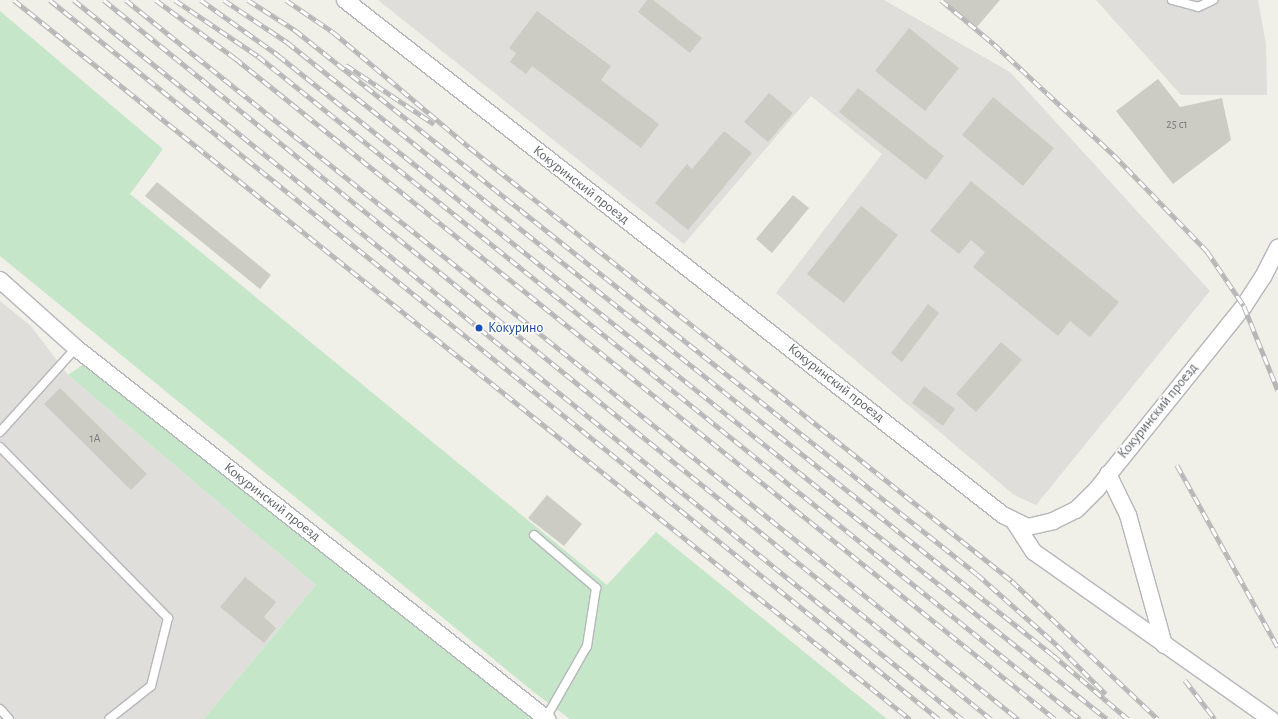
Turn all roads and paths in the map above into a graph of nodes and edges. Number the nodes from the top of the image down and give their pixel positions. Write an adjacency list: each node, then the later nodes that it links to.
1 (345, 0): 10 (street, Кокуринский проезд)
2 (1172, 0): 3 (lane)
3 (1213, 0)
4 (1278, 248): 9 (street, Кокуринский проезд)
5 (0, 280): 6 (street, Кокуринский проезд)
6 (76, 348): 7 (lane); 16 (street, Кокуринский проезд)
7 (0, 432)
8 (0, 447): 15 (lane)
9 (1108, 474): 10 (street, Кокуринский проезд); 12 (street)
10 (1014, 520): 12 (street)
11 (534, 536): 16 (lane)
12 (1164, 645): 17 (street)
13 (0, 709): 14 (lane)
14 (10, 719)
15 (109, 719)
16 (547, 719)
17 (1271, 719)

